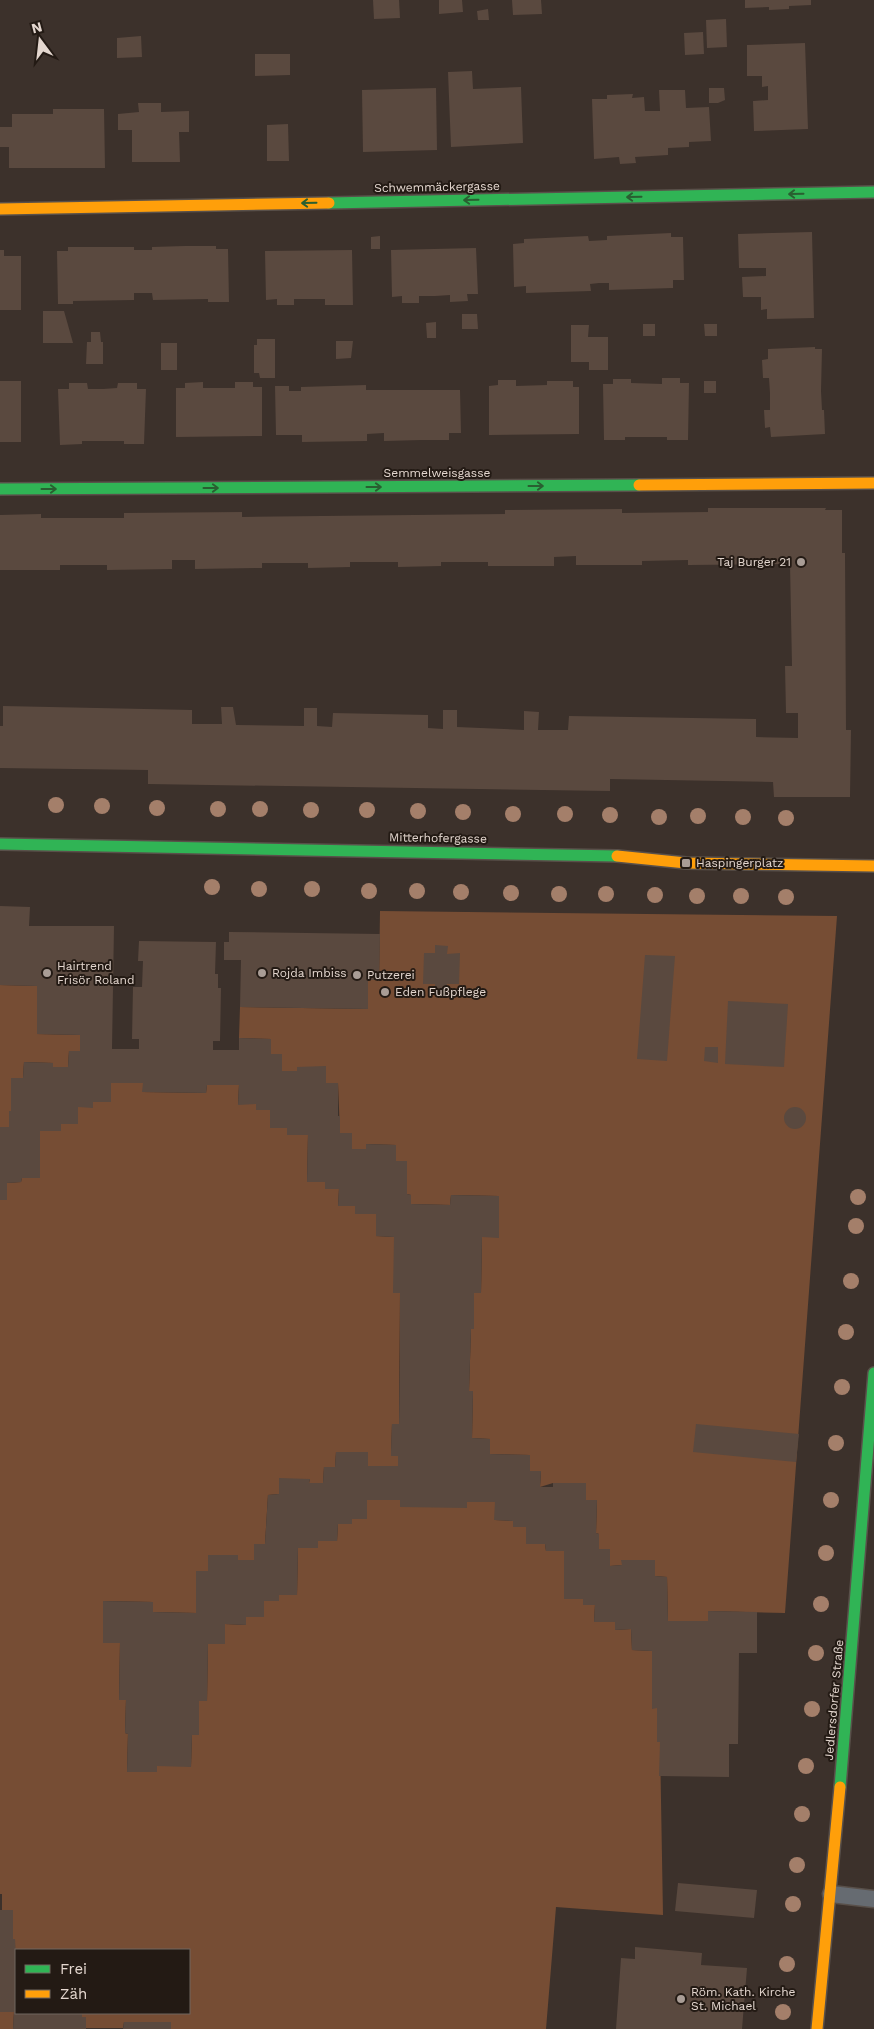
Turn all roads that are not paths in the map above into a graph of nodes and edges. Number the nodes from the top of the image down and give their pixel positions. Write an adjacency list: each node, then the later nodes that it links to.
1 (874, 192): 2 (street, Schwemmäckergasse, one-way to 2)
2 (0, 209)
3 (874, 483): 4 (street, Semmelweisgasse, one-way to 3)
4 (0, 490)
5 (0, 844): 6 (street, Mitterhofergasse)
6 (874, 866)
7 (874, 1373): 8 (street, Jedlersdorfer Straße)
8 (858, 1576): 9 (lane); 10 (street, Jedlersdorfer Straße)
9 (874, 1578)
10 (831, 1894): 11 (lane); 12 (street, Jedlersdorfer Straße)
11 (874, 1899)
12 (817, 2029)

